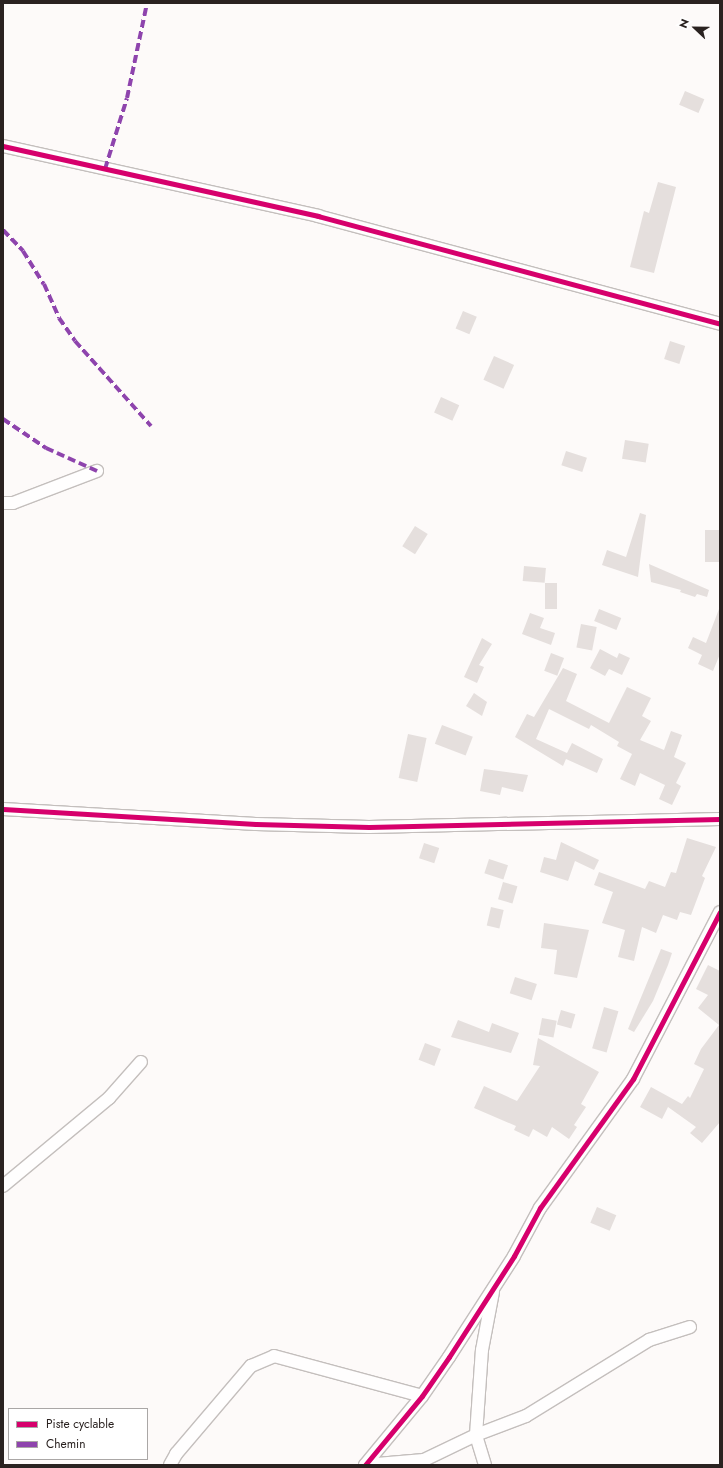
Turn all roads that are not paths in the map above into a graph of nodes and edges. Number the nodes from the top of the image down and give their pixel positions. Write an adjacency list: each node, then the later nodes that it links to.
1 (3, 146): 2 (street)
2 (720, 324)
3 (97, 471): 4 (street)
4 (8, 503): 5 (street)
5 (3, 512)
6 (3, 809): 7 (street)
7 (720, 819)
8 (720, 912): 11 (street)
9 (141, 1062): 10 (street)
10 (3, 1186)
11 (495, 1285): 13 (street); 14 (street)
12 (690, 1327): 14 (street)
13 (422, 1396): 15 (street); 16 (street)
14 (476, 1435): 16 (street); 17 (street)
15 (170, 1465)
16 (365, 1465)
17 (485, 1465)

